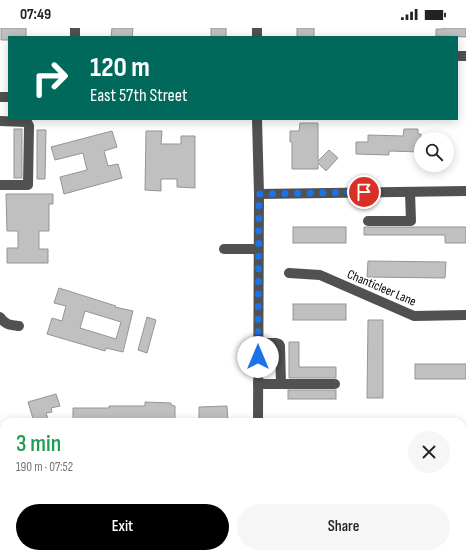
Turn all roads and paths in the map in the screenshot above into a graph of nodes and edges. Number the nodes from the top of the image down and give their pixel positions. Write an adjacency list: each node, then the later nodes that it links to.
1 (257, 120): 6 (street)
2 (0, 121): 3 (street)
3 (0, 185)
4 (466, 191): 5 (street)
5 (410, 192): 6 (street); 7 (street)
6 (259, 194): 9 (street)
7 (368, 222)
8 (224, 249): 9 (street)
9 (258, 249): 14 (street)
10 (289, 273): 11 (street, Chanticleer Lane)
11 (466, 315)
12 (0, 317): 13 (street)
13 (19, 326)
14 (258, 343): 15 (street); 16 (street)
15 (258, 384): 16 (street); 18 (street)
16 (280, 384): 17 (street)
17 (335, 384)
18 (258, 418)

